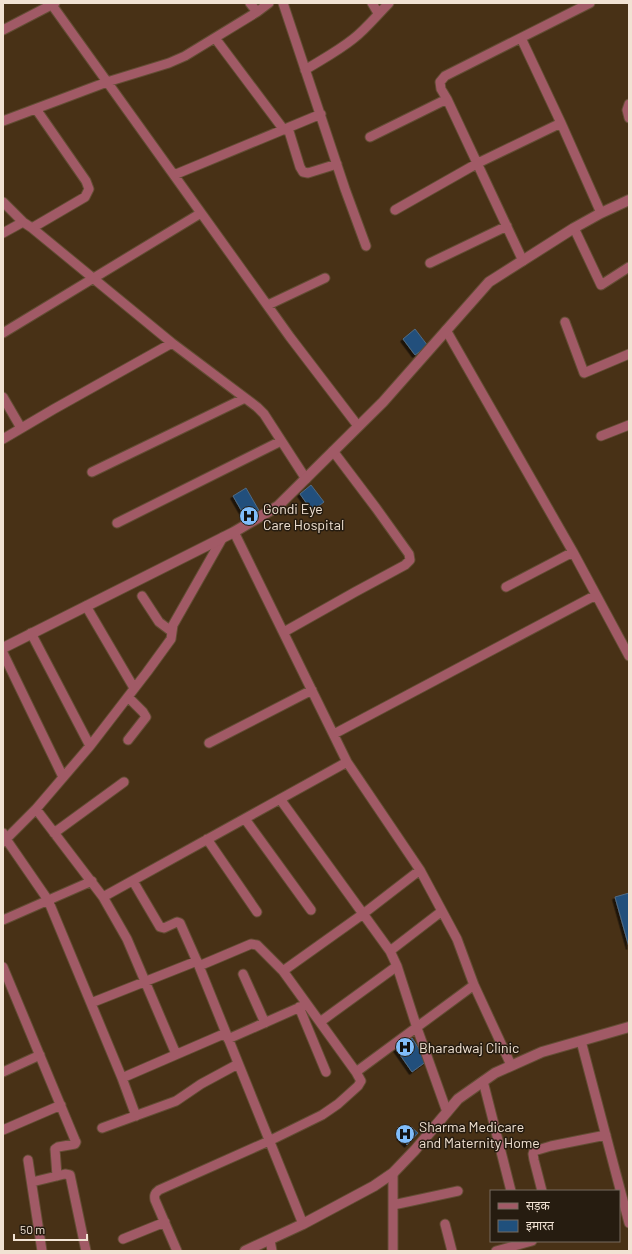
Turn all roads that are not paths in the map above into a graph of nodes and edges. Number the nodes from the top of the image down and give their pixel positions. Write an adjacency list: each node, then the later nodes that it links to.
1 (250, 3): 8 (street)
2 (269, 3): 8 (street)
3 (284, 3): 13 (street)
4 (372, 3): 9 (street)
5 (389, 3): 9 (street)
6 (590, 3): 12 (street)
7 (53, 4): 10 (street); 14 (street)
8 (257, 12): 11 (street)
9 (378, 13): 13 (street)
10 (3, 30)
11 (216, 38): 14 (street); 22 (street)
12 (521, 38): 15 (street); 21 (street)
13 (305, 70): 18 (street)
14 (107, 82): 17 (street); 26 (street)
15 (447, 99): 23 (street); 24 (street)
16 (629, 104): 19 (street)
17 (36, 109): 20 (street); 34 (street)
18 (321, 114): 22 (street); 25 (street)
19 (629, 118)
20 (3, 121)
21 (561, 124): 24 (street); 31 (street)
22 (286, 129): 25 (street); 26 (street)
23 (370, 137)
24 (478, 163): 29 (street); 33 (street)
25 (337, 164): 37 (street)
26 (174, 175): 30 (street)
27 (629, 200): 31 (street)
28 (3, 202): 32 (street)
29 (395, 210)
30 (201, 213): 41 (street); 43 (street)
31 (601, 213): 35 (street)
32 (23, 222): 34 (street); 36 (street)
33 (507, 226): 38 (street); 39 (street)
34 (32, 228): 41 (street)
35 (574, 228): 38 (street); 40 (street)
36 (3, 232)
37 (366, 246)
38 (523, 261): 45 (street)
39 (430, 263)
40 (629, 267)
41 (94, 278): 46 (street); 47 (street)
42 (325, 278): 43 (street)
43 (268, 305): 52 (street)
44 (565, 322): 48 (street)
45 (446, 330): 52 (street); 63 (street)
46 (3, 333)
47 (172, 342): 50 (street); 53 (street)
48 (629, 354)
49 (3, 397): 53 (street)
50 (245, 398): 56 (street); 58 (street)
51 (629, 425): 54 (street)
52 (358, 426): 57 (street)
53 (21, 428): 55 (street)
54 (601, 436)
55 (3, 439)
56 (281, 441): 59 (street); 60 (street)
57 (333, 451): 59 (street); 69 (street)
58 (92, 472)
59 (306, 479): 61 (street)
60 (117, 523)
61 (234, 532): 62 (street); 69 (street)
62 (223, 537): 67 (street); 68 (street)
63 (573, 552): 64 (street); 65 (street)
64 (506, 587)
65 (596, 595): 73 (street); 77 (street)
66 (142, 596): 68 (street)
67 (86, 606): 70 (street); 74 (street)
68 (171, 631): 74 (street)
69 (284, 632): 75 (street)
70 (31, 633): 71 (street); 80 (street)
71 (3, 648)
72 (3, 653): 82 (street)
73 (629, 656)
74 (134, 688): 76 (street)
75 (312, 690): 77 (street); 79 (street)
76 (128, 696): 78 (street); 80 (street)
77 (334, 734): 81 (street)
78 (128, 740)
79 (209, 743)
80 (90, 746): 82 (street)
81 (347, 762): 84 (street); 90 (street)
82 (63, 777): 85 (street)
83 (124, 782): 87 (street)
84 (280, 799): 86 (street); 98 (street)
85 (36, 808): 87 (street); 88 (street)
86 (244, 819): 89 (street); 95 (street)
87 (54, 833): 92 (street)
88 (4, 838): 94 (street)
89 (207, 839): 91 (street); 97 (street)
90 (420, 870): 96 (street); 98 (street)
91 (134, 880): 93 (street); 101 (street)
92 (92, 881): 93 (street); 94 (street)
93 (103, 897): 106 (street)
94 (48, 900): 99 (street); 108 (street)
95 (311, 910)
96 (442, 911): 100 (street); 107 (street)
97 (257, 912)
98 (363, 914): 100 (street); 104 (street)
99 (3, 920)
100 (390, 951): 102 (street)
101 (198, 964): 104 (street); 106 (street); 114 (street)
102 (398, 966): 110 (street); 112 (street)
103 (3, 967): 117 (street)
104 (283, 971): 109 (street)
105 (243, 974): 111 (street)
106 (145, 982): 108 (street); 116 (street)
107 (474, 985): 112 (street); 119 (street)
108 (91, 1003): 123 (street)
109 (303, 1006): 110 (street); 111 (street); 121 (street)
110 (320, 1022): 122 (street)
111 (265, 1023): 114 (street)
112 (417, 1028): 122 (street); 126 (street)
113 (629, 1028): 115 (street)
114 (227, 1036): 116 (street); 118 (street)
115 (581, 1041): 119 (street); 130 (street)
116 (176, 1054): 123 (street)
117 (40, 1055): 120 (street); 125 (street)
118 (238, 1064): 127 (street); 131 (street)
119 (511, 1065): 124 (street)
120 (3, 1072)
121 (326, 1072)
122 (356, 1072): 131 (street)
123 (122, 1078): 127 (street)
124 (483, 1081): 126 (street); 137 (street)
125 (61, 1105): 129 (street); 134 (street)
126 (447, 1112): 133 (street)
127 (136, 1116): 128 (street)
128 (102, 1128)
129 (3, 1130)
130 (606, 1135): 138 (street); 141 (street)
131 (269, 1141): 140 (street); 142 (street)
132 (28, 1160): 135 (street)
133 (393, 1173): 139 (street); 142 (street)
134 (57, 1176): 135 (street); 148 (street)
135 (32, 1182): 147 (street)
136 (458, 1190): 139 (street)
137 (511, 1190)
138 (542, 1190)
139 (393, 1204): 152 (street)
140 (164, 1222): 144 (street); 149 (street)
141 (629, 1223)
142 (303, 1224): 145 (street)
143 (445, 1224): 153 (street)
144 (123, 1239)
145 (270, 1240): 150 (street); 151 (street)
146 (527, 1242): 154 (street)
147 (42, 1251)
148 (86, 1251)
149 (177, 1251)
150 (245, 1251)
151 (272, 1251)
152 (393, 1251)
153 (452, 1251)
154 (496, 1251)

